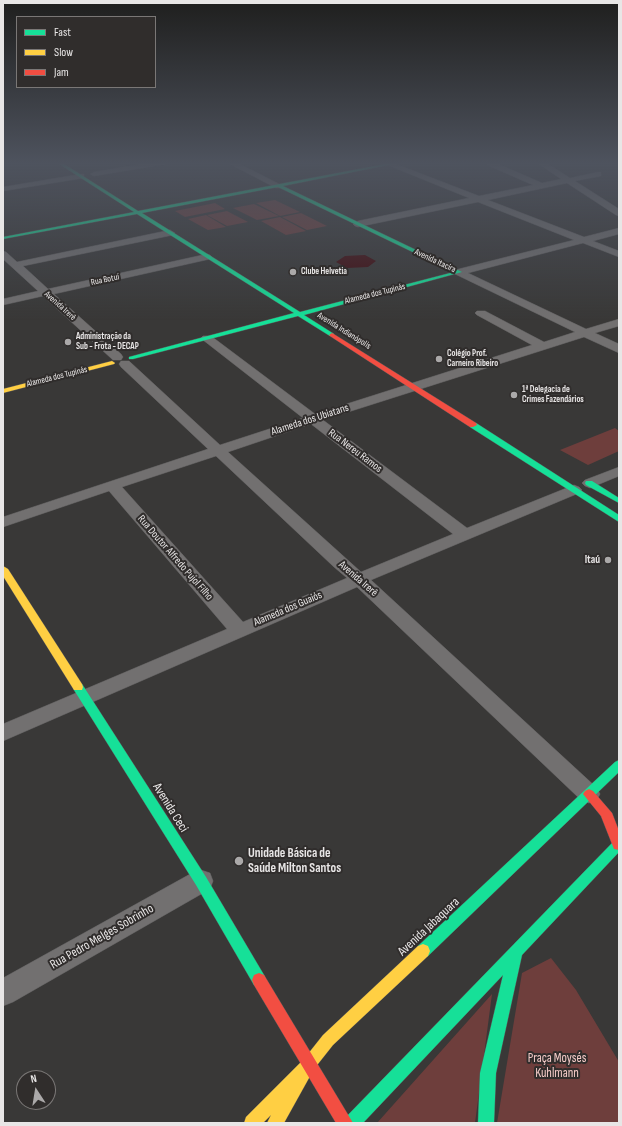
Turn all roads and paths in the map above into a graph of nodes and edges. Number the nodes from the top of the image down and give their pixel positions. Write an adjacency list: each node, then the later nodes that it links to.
1 (123, 215): 11 (main road)
2 (140, 215): 10 (main road, Avenida Indianópolis)
3 (159, 215): 7 (main road)
4 (338, 215): 8 (main road, Avenida Itacira)
5 (403, 215): 8 (street)
6 (517, 215): 12 (street)
7 (165, 218)
8 (358, 224): 17 (main road, Avenida Itacira)
9 (619, 231): 12 (street, Alameda dos Tupinás)
10 (170, 233): 15 (main road, Avenida Indianópolis); 16 (street)
11 (3, 238)
12 (583, 240): 14 (street); 17 (street, Alameda dos Tupinás)
13 (3, 254): 16 (street, Avenida Irerê)
14 (619, 254)
15 (207, 257): 18 (street, Rua Botuí); 23 (main road, Avenida Indianópolis)
16 (15, 265): 18 (street, Avenida Irerê)
17 (459, 272): 21 (main road, Alameda dos Tupinás); 26 (street, Avenida Itacira)
18 (45, 293): 20 (street, Rua Botuí); 30 (street, Avenida Irerê)
19 (301, 301): 21 (main road, Avenida Indianópolis)
20 (3, 302)
21 (314, 309): 23 (main road, Alameda dos Tupinás); 24 (main road, Avenida Indianópolis)
22 (481, 313): 28 (street)
23 (297, 314): 27 (main road, Alameda dos Tupinás); 33 (main road, Avenida Indianópolis)
24 (327, 317)
25 (619, 322): 26 (street, Alameda dos Ubiatans)
26 (584, 333): 28 (street, Alameda dos Ubiatans); 29 (street, Avenida Itacira)
27 (206, 338): 30 (main road, Alameda dos Tupinás); 35 (street, Rua Nereu Ramos)
28 (543, 346): 32 (street, Alameda dos Ubiatans)
29 (619, 349)
30 (121, 361): 34 (main road, Alameda dos Tupinás); 36 (street, Avenida Irerê)
31 (417, 373): 32 (main road)
32 (435, 384): 33 (street, Alameda dos Ubiatans)
33 (413, 386): 35 (street, Alameda dos Ubiatans); 38 (main road, Avenida Indianópolis)
34 (3, 391)
35 (313, 419): 36 (street, Alameda dos Ubiatans); 43 (street, Rua Nereu Ramos)
36 (218, 450): 39 (street, Alameda dos Ubiatans); 45 (street, Avenida Irerê)
37 (619, 471): 38 (street, Alameda dos Guaiós)
38 (582, 484): 40 (main road, Avenida Indianópolis); 41 (main road, Avenida Indianópolis); 43 (street, Alameda dos Guaiós)
39 (112, 485): 42 (street, Alameda dos Ubiatans); 46 (street, Rua Doutor Alfredo Pujol Filho)
40 (619, 501)
41 (619, 519)
42 (3, 522)
43 (466, 535): 45 (street, Alameda dos Guaiós)
44 (3, 569): 47 (main road, Avenida Ceci)
45 (359, 579): 46 (street, Alameda dos Guaiós); 50 (street, Avenida Irerê)
46 (239, 630): 47 (street, Alameda dos Guaiós)
47 (85, 698): 48 (street, Alameda dos Guaiós); 52 (main road, Avenida Ceci)
48 (3, 733)
49 (619, 766): 50 (main road, Avenida Jabaquara)
50 (589, 794): 51 (main road); 55 (main road, Avenida Jabaquara)
51 (618, 844): 53 (main road)
52 (201, 881): 54 (street, Rua Pedro Melges Sobrinho); 55 (main road, Avenida Ceci)
53 (515, 954): 59 (main road); 60 (main road)
54 (3, 993)
55 (309, 1064): 56 (main road); 57 (main road, Avenida Jabaquara); 58 (main road, Avenida Ceci)
56 (252, 1123)
57 (275, 1123)
58 (345, 1123)
59 (352, 1123)
60 (486, 1123)

